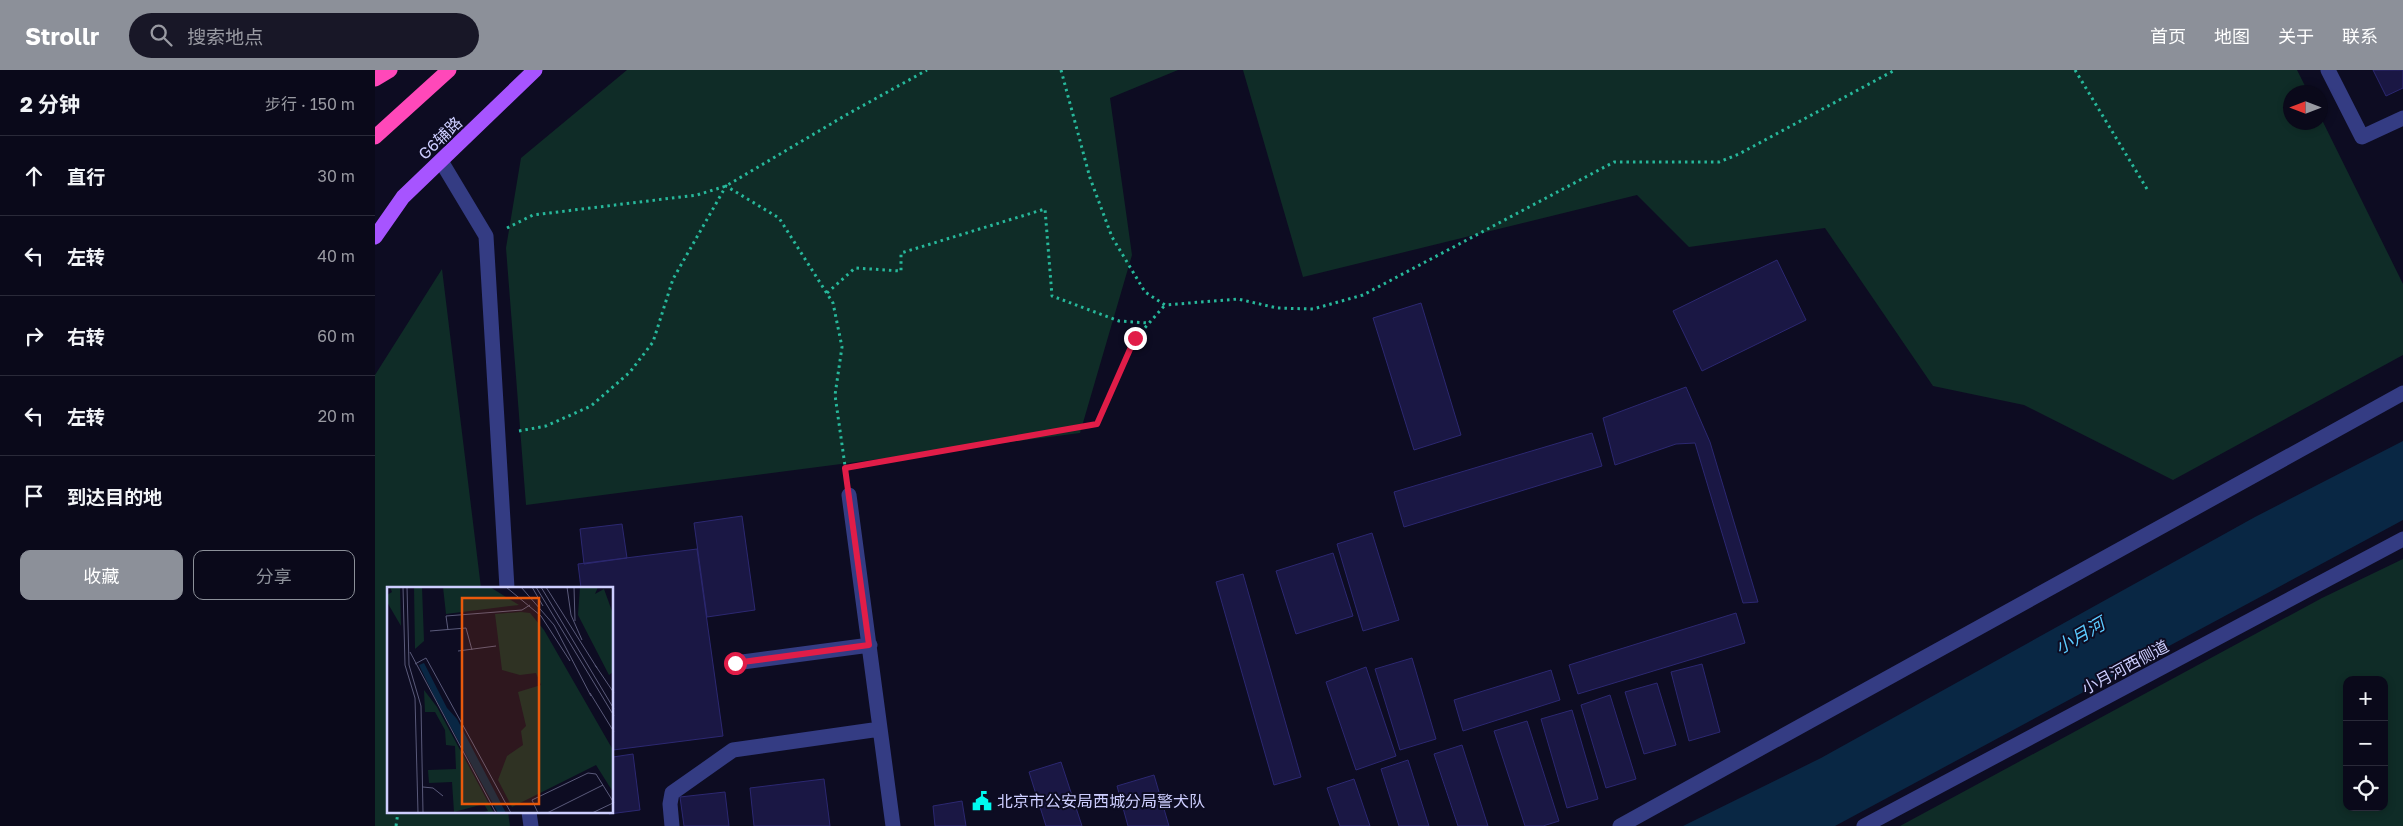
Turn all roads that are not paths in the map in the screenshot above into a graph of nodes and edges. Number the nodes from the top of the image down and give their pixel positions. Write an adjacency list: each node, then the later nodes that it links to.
1 (390, 70): 5 (highway)
2 (449, 70): 7 (highway)
3 (535, 70): 8 (main road, G6辅路)
4 (2328, 70): 6 (street)
5 (375, 78)
6 (2403, 118)
7 (375, 137)
8 (441, 161): 9 (main road, G6辅路); 13 (street)
9 (375, 237)
10 (2403, 394): 19 (street)
11 (849, 495): 14 (street)
12 (2403, 539): 20 (street, 小月河西侧道)
13 (507, 587)
14 (869, 645): 15 (street); 16 (street)
15 (735, 663)
16 (881, 729): 17 (street); 18 (street)
17 (672, 826)
18 (893, 826)
19 (1620, 826)
20 (1864, 826)

